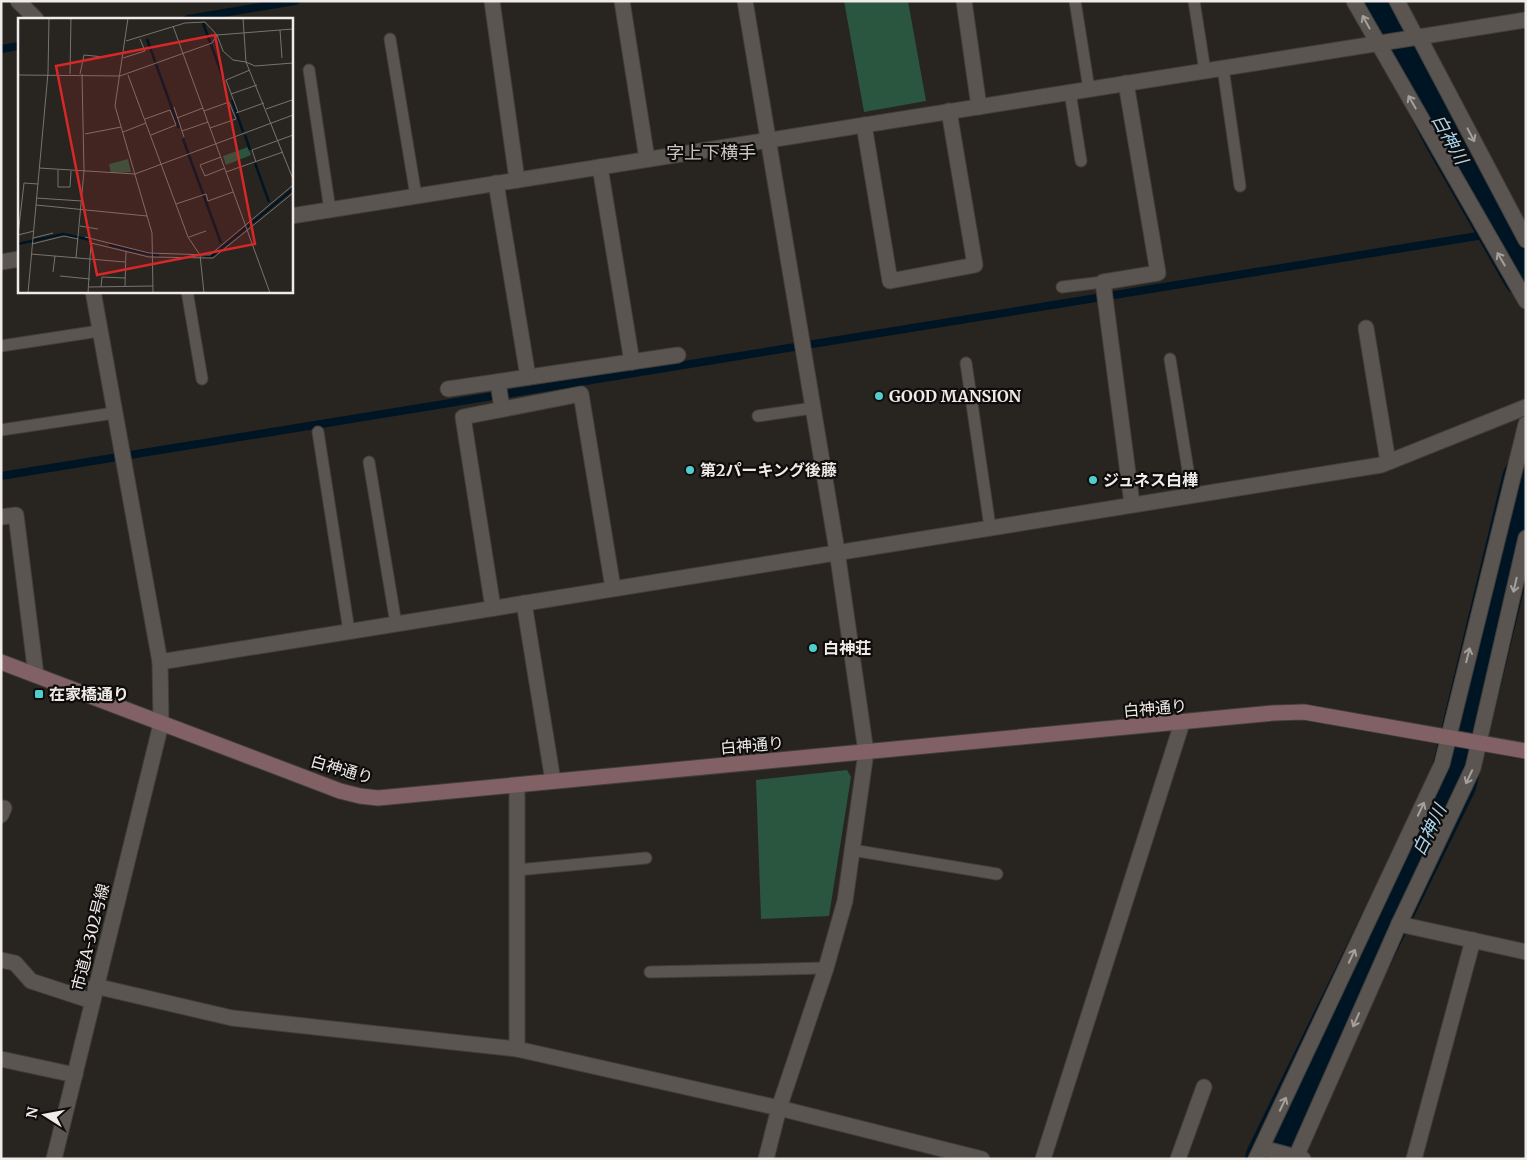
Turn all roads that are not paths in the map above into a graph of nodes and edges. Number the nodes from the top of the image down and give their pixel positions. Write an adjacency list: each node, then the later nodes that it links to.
1 (18, 1): 10 (street)
2 (492, 1): 28 (street)
3 (622, 1): 25 (street)
4 (745, 1): 24 (street)
5 (964, 1): 21 (street)
6 (1075, 1): 19 (lane)
7 (1194, 1): 17 (lane)
8 (1354, 1): 14 (street, one-way to 8)
9 (1397, 1): 12 (street)
10 (35, 18)
11 (1526, 20): 12 (street)
12 (1416, 37): 14 (street); 34 (street, one-way to 34)
13 (390, 39): 31 (lane)
14 (1378, 43): 15 (street); 41 (street, one-way to 14)
15 (1223, 68): 17 (street); 30 (lane)
16 (309, 70): 32 (lane)
17 (1205, 71): 18 (street)
18 (1126, 83): 19 (street); 37 (street)
19 (1090, 89): 20 (street)
20 (1070, 92): 21 (street); 26 (lane)
21 (980, 106): 22 (street)
22 (949, 111): 23 (street); 23 (street)
23 (864, 125): 24 (street)
24 (768, 140): 25 (street); 54 (street)
25 (647, 159): 27 (street)
26 (1081, 161)
27 (600, 167): 28 (street); 47 (street)
28 (517, 180): 29 (street)
29 (496, 183): 31 (street); 49 (street)
30 (1240, 186)
31 (416, 196): 32 (street)
32 (330, 210): 33 (street)
33 (292, 216)
34 (1526, 240)
35 (18, 259): 36 (street)
36 (1, 262)
37 (1103, 282): 38 (lane); 64 (street)
38 (1062, 287)
39 (93, 292): 43 (street, 市道A-302号線)
40 (187, 292): 50 (lane)
41 (1526, 301)
42 (1366, 328): 62 (street)
43 (99, 331): 44 (lane); 56 (street, 市道A-302号線)
44 (1, 346)
45 (678, 354): 47 (street)
46 (1170, 359): 63 (lane)
47 (632, 362): 49 (street)
48 (966, 363): 66 (lane)
49 (528, 377): 51 (street)
50 (202, 379)
51 (498, 382): 52 (street); 55 (street)
52 (448, 389)
53 (1526, 407): 62 (street)
54 (813, 408): 57 (lane); 68 (street)
55 (502, 409): 69 (street); 71 (street)
56 (114, 413): 59 (lane); 75 (street, 市道A-302号線)
57 (758, 416)
58 (1526, 424): 79 (street, one-way to 58)
59 (1, 430)
60 (318, 432): 73 (lane)
61 (369, 462): 72 (lane)
62 (1388, 462): 63 (street)
63 (1192, 495): 64 (street)
64 (1132, 504): 66 (street)
65 (1, 517): 76 (street)
66 (990, 527): 68 (street)
67 (1526, 538): 80 (street, one-way to 80)
68 (837, 551): 69 (street); 82 (street)
69 (613, 588): 70 (street)
70 (524, 603): 71 (street); 83 (street)
71 (493, 608): 72 (street)
72 (396, 624): 73 (street)
73 (349, 631): 75 (street)
74 (1, 662): 76 (street, 白神通り)
75 (160, 662): 78 (street, 市道A-302号線)
76 (36, 675): 78 (street, 白神通り)
77 (1182, 723): 79 (street, 白神通り); 82 (street, 白神通り); 107 (street)
78 (160, 724): 84 (street, 白神通り); 95 (street, 市道A-302号線)
79 (1451, 737): 80 (street, 白神通り); 102 (street, one-way to 79)
80 (1476, 742): 81 (street, 白神通り); 89 (street, one-way to 89)
81 (1526, 751)
82 (866, 752): 83 (street, 白神通り); 85 (street)
83 (553, 781): 84 (street, 白神通り)
84 (517, 785): 87 (street)
85 (852, 850): 88 (lane); 93 (street)
86 (646, 858): 87 (lane)
87 (517, 870): 97 (street)
88 (997, 874)
89 (1399, 924): 90 (street); 103 (street, one-way to 103)
90 (1473, 940): 91 (street); 109 (street)
91 (1526, 952)
92 (1, 960): 96 (street)
93 (826, 968): 94 (lane); 101 (street)
94 (650, 972)
95 (95, 986): 96 (street, 市道A-302号線); 97 (street)
96 (92, 1001): 99 (street, 市道A-302号線)
97 (517, 1049): 101 (street)
98 (1, 1059): 99 (street)
99 (75, 1076): 104 (street, 市道A-302号線)
100 (1204, 1087): 108 (street)
101 (779, 1108): 105 (street); 106 (street)
102 (1267, 1152): 103 (street)
103 (1300, 1158)
104 (54, 1159)
105 (766, 1159)
106 (982, 1159)
107 (1043, 1159)
108 (1178, 1159)
109 (1414, 1159)

